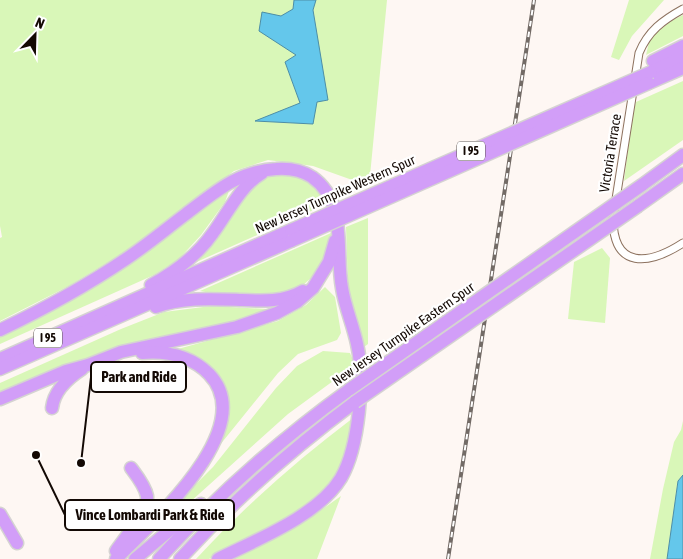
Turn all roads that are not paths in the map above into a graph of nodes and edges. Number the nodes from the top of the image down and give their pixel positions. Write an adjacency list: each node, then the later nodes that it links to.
1 (683, 9): 11 (street, Victoria Terrace)
2 (683, 46): 5 (highway)
3 (683, 57): 5 (highway, New Jersey Turnpike Western Spur / I 95)
4 (683, 68): 5 (highway, New Jersey Turnpike Western Spur / I 95)
5 (651, 72): 10 (highway, New Jersey Turnpike Western Spur / I 95, bridge); 10 (highway, New Jersey Turnpike Western Spur / I 95, bridge)
6 (683, 155): 22 (highway, New Jersey Turnpike Eastern Spur, bridge)
7 (269, 169): 9 (highway); 13 (highway); 14 (highway)
8 (683, 174): 30 (highway, New Jersey Turnpike Eastern Spur, bridge)
9 (337, 226): 12 (highway); 31 (highway)
10 (291, 236): 13 (highway, New Jersey Turnpike Western Spur / I 95); 15 (highway, New Jersey Turnpike Western Spur / I 95)
11 (683, 243)
12 (320, 278): 15 (highway); 17 (highway)
13 (95, 317): 16 (highway, New Jersey Turnpike Western Spur / I 95)
14 (0, 330)
15 (64, 341): 19 (highway, New Jersey Turnpike Western Spur / I 95)
16 (0, 359)
17 (102, 360): 18 (highway); 27 (highway)
18 (88, 365): 20 (highway); 21 (highway)
19 (0, 370)
20 (0, 399)
21 (52, 408)
22 (256, 464): 28 (highway); 29 (highway, New Jersey Turnpike Eastern Spur)
23 (132, 468): 26 (highway)
24 (0, 514): 25 (highway)
25 (18, 542)
26 (110, 559)
27 (116, 559)
28 (135, 559)
29 (159, 559)
30 (180, 559)
31 (218, 559)

